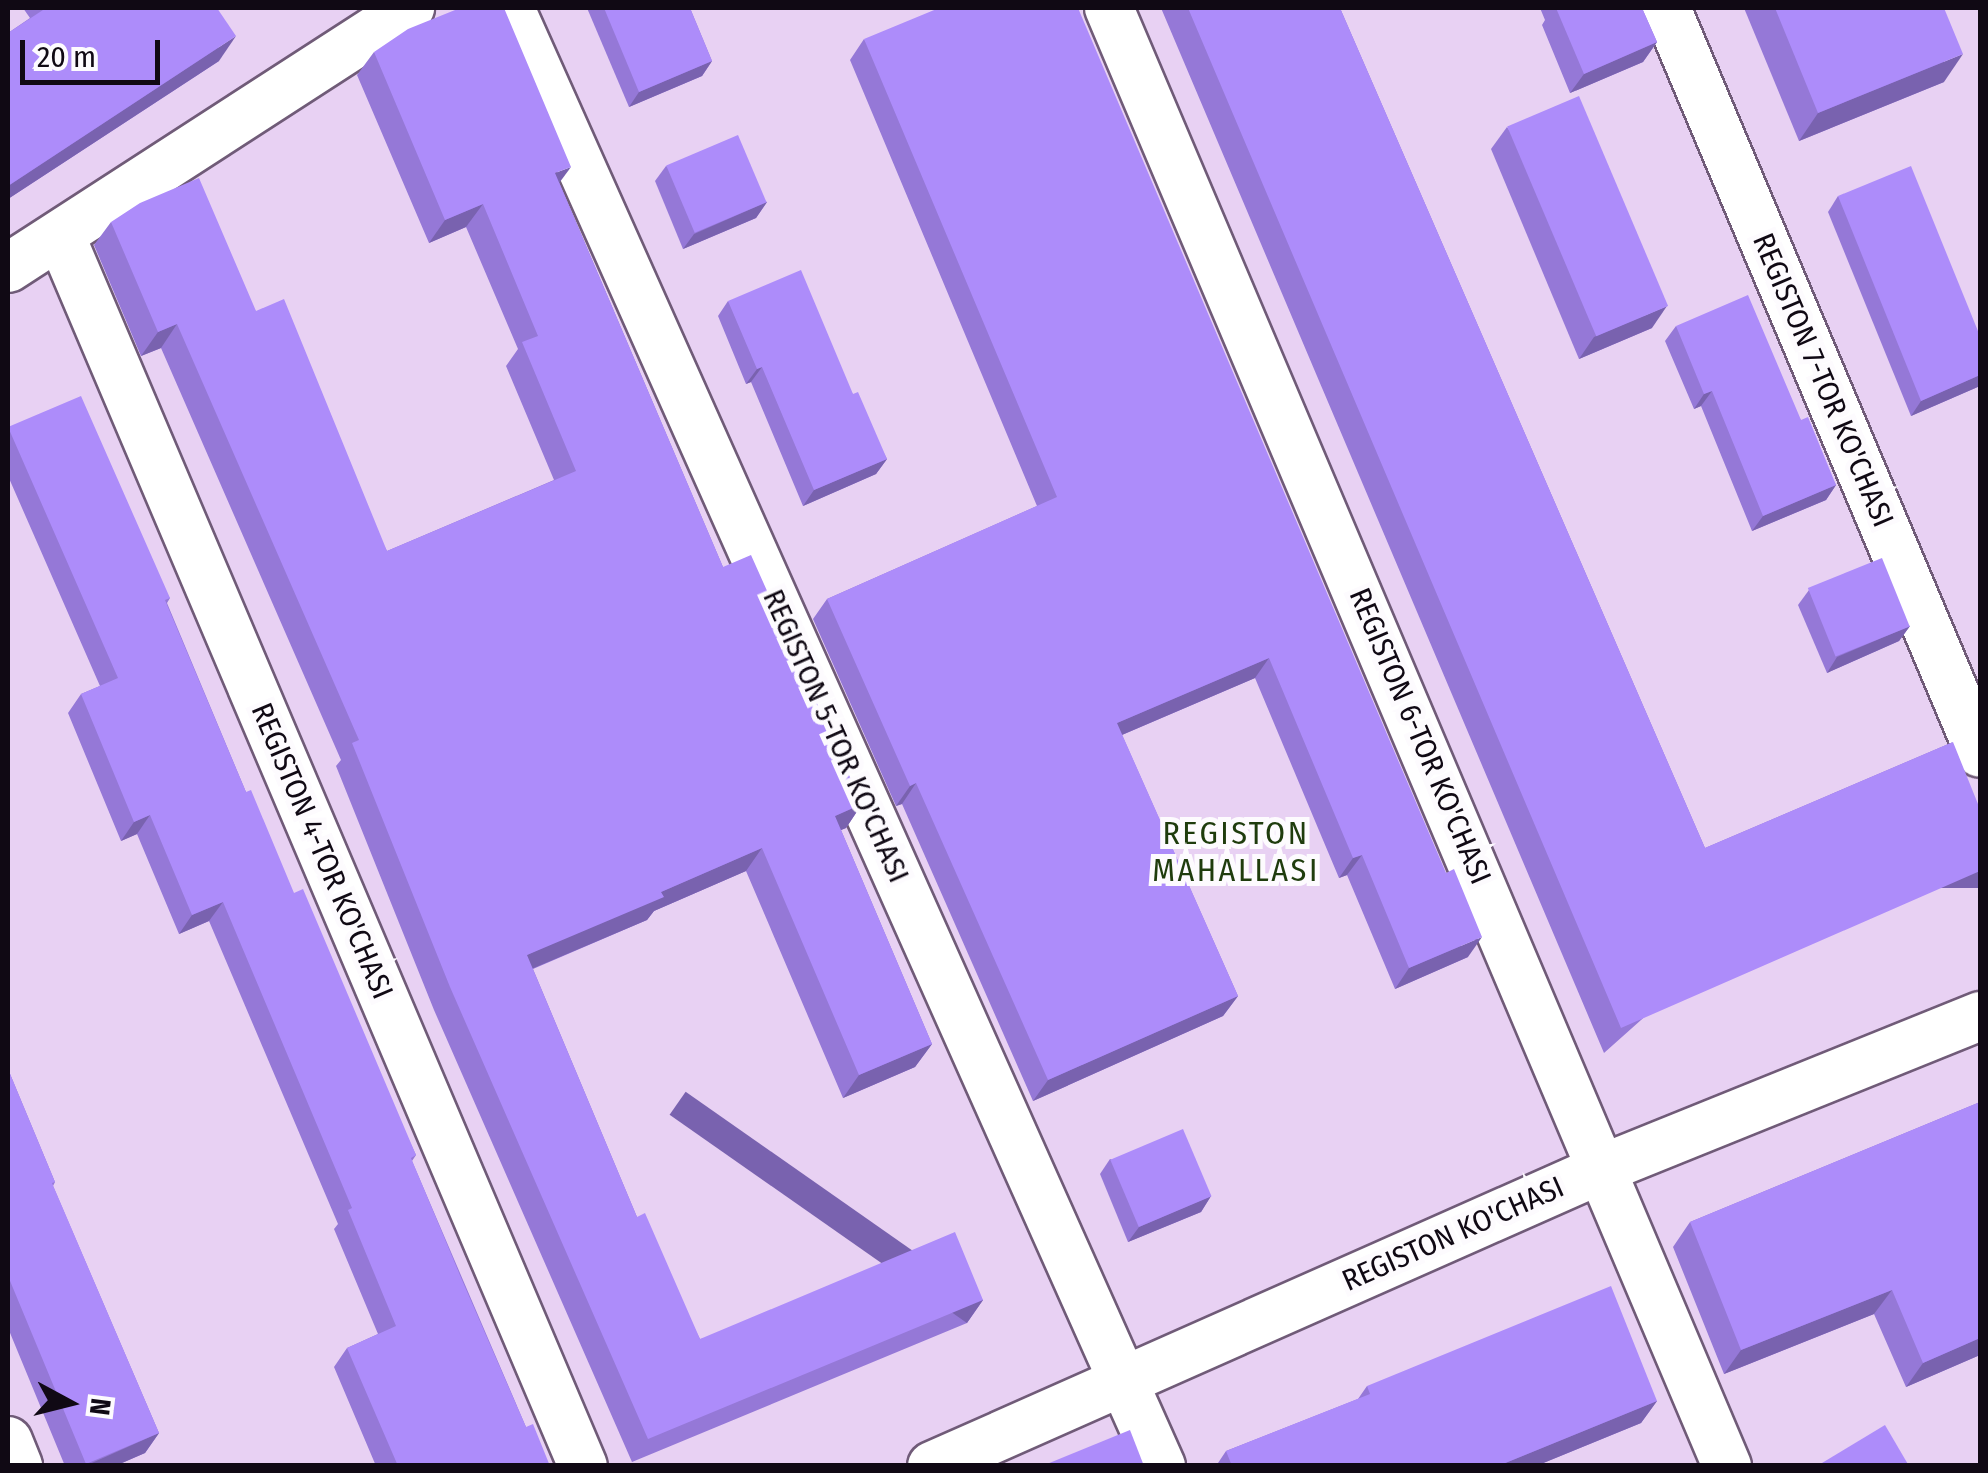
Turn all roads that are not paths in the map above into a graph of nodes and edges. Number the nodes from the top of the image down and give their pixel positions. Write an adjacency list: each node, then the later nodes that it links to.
1 (410, 8): 5 (street)
2 (510, 8): 10 (street, REGISTON 5-TOR KO'CHASI)
3 (1109, 8): 9 (street, REGISTON 6-TOR KO'CHASI)
4 (1666, 8): 7 (street, REGISTON 7-TOR KO'CHASI)
5 (61, 237): 6 (street); 13 (street, REGISTON 4-TOR KO'CHASI)
6 (8, 268)
7 (1980, 754)
8 (1980, 1016): 9 (street, REGISTON KO'CHASI)
9 (1604, 1168): 10 (street, REGISTON KO'CHASI); 16 (street, REGISTON 6-TOR KO'CHASI)
10 (1123, 1380): 14 (street, REGISTON KO'CHASI); 15 (street, REGISTON 5-TOR KO'CHASI)
11 (8, 1441): 12 (street)
12 (18, 1466)
13 (583, 1466)
14 (932, 1466)
15 (1161, 1466)
16 (1728, 1466)

